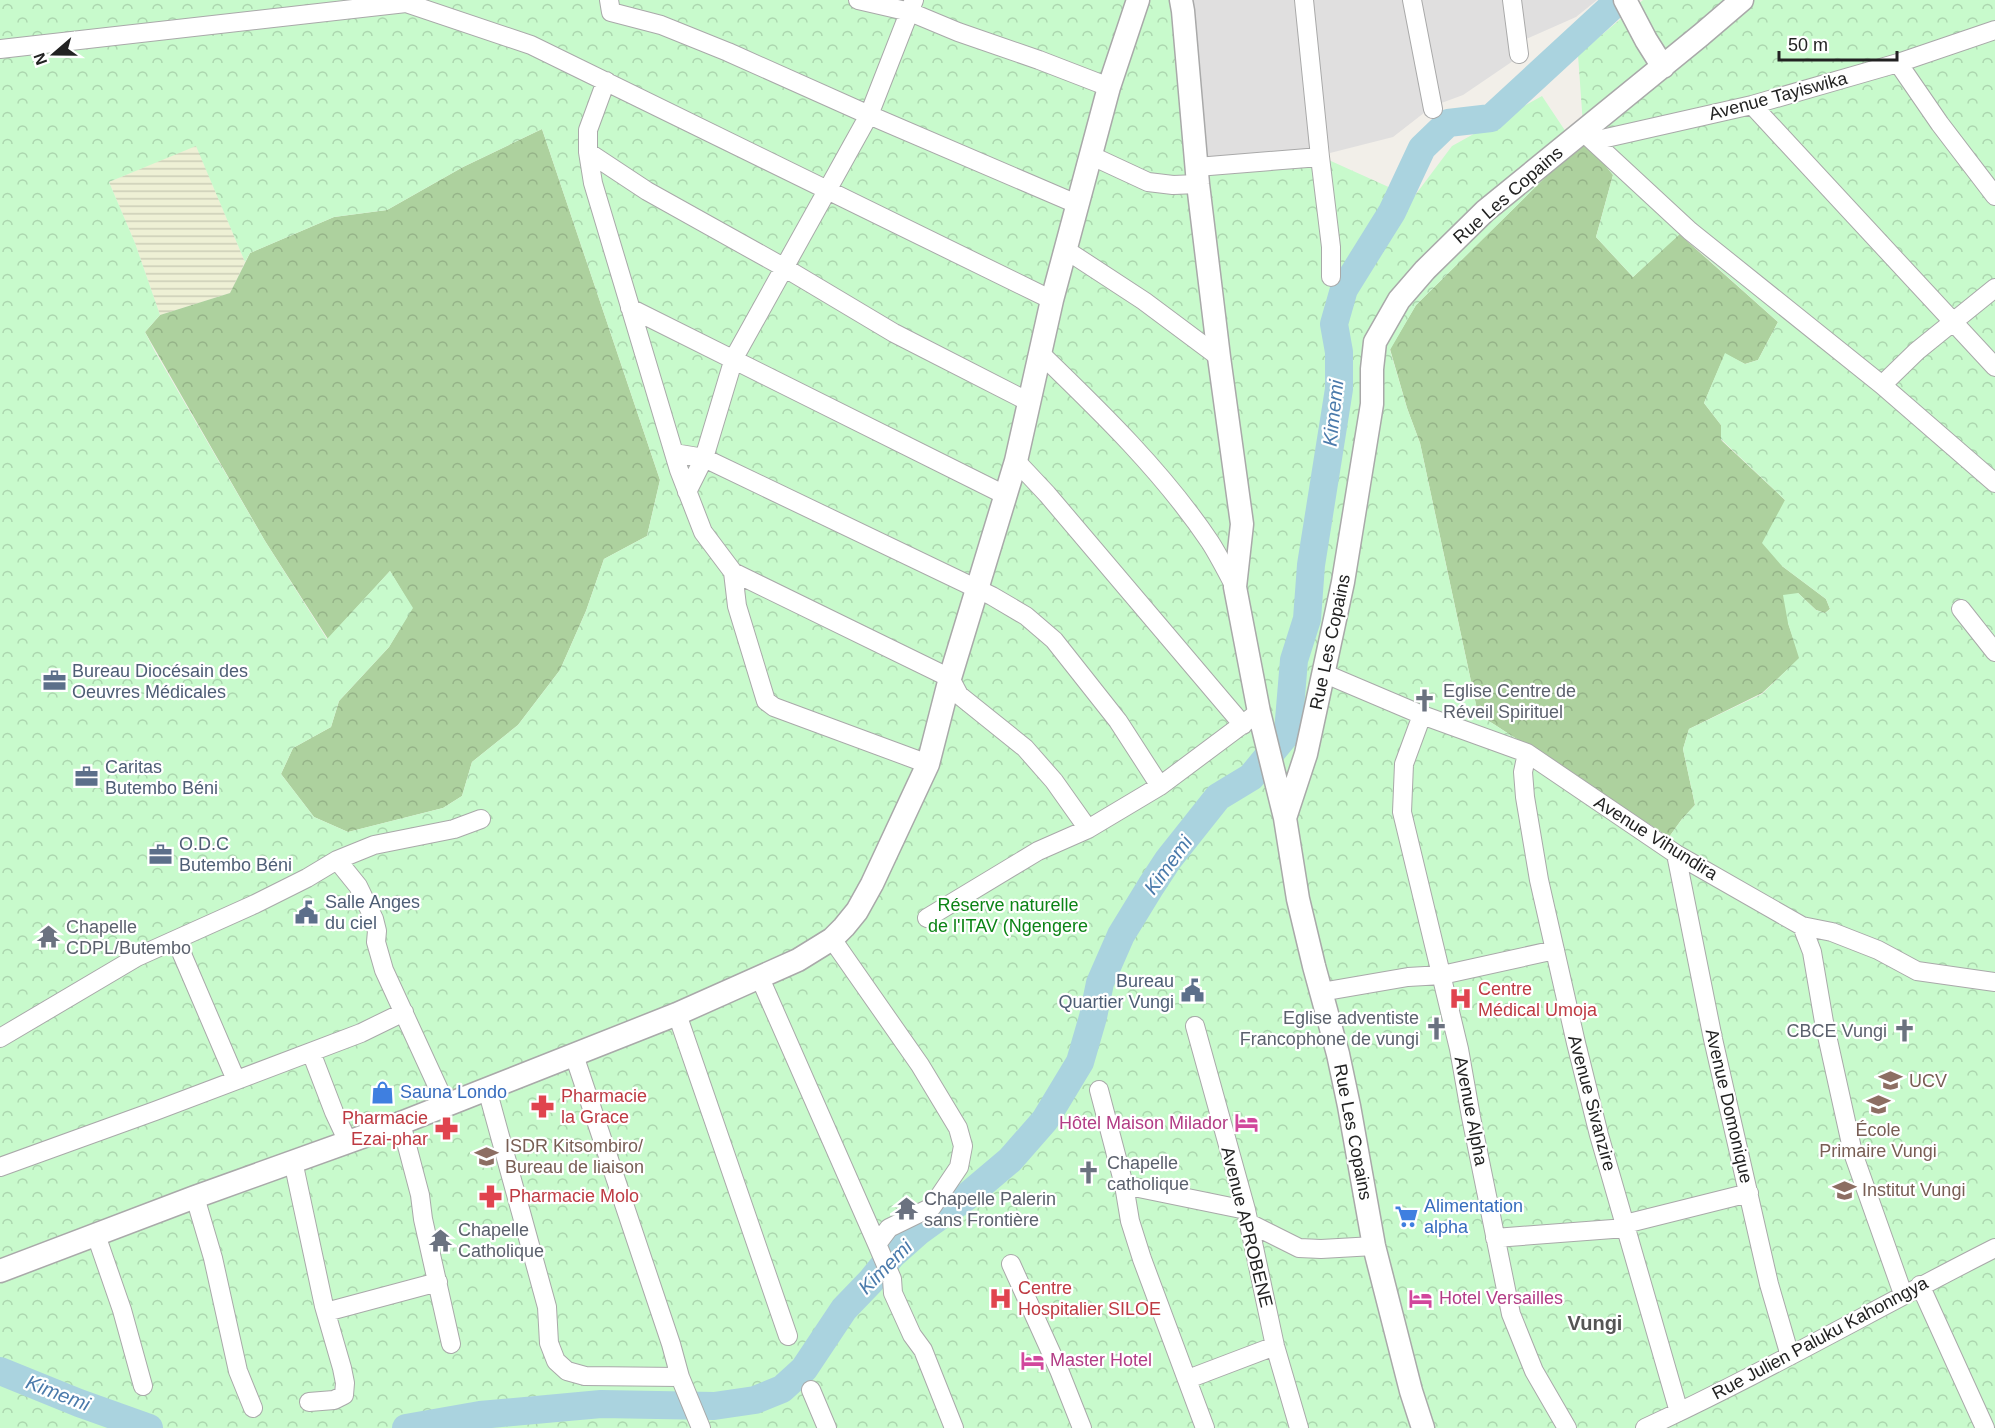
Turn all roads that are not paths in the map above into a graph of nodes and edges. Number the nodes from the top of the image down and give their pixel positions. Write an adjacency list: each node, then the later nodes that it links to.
1 (609, 0): 21 (street)
2 (858, 0): 10 (street)
3 (1138, 0): 18 (street)
4 (1181, 0): 26 (street)
5 (1304, 0): 25 (street)
6 (1412, 0): 20 (street)
7 (1512, 0): 14 (street)
8 (1742, 0): 16 (street, Rue Les Copains)
9 (410, 2): 13 (street); 17 (street)
10 (912, 6): 18 (street); 21 (street)
11 (1628, 6): 16 (street)
12 (1995, 30): 15 (street, Avenue Tayiswika)
13 (0, 49)
14 (1519, 54)
15 (1898, 63): 19 (street, Avenue Tayiswika); 28 (street)
16 (1663, 67): 22 (street, Rue Les Copains)
17 (606, 81): 23 (street); 27 (street)
18 (1109, 87): 24 (street)
19 (1752, 105): 22 (street, Avenue Tayiswika); 36 (street)
20 (1433, 109)
21 (869, 115): 27 (street); 29 (street)
22 (1588, 136): 41 (street); 54 (street, Rue Les Copains)
23 (588, 152): 31 (street); 35 (street)
24 (1092, 156): 26 (street); 29 (street)
25 (1320, 157): 26 (street); 32 (street)
26 (1198, 175): 38 (street)
27 (827, 190): 31 (street); 34 (street)
28 (1995, 196)
29 (1079, 205): 30 (street)
30 (1066, 250): 34 (street); 38 (street)
31 (785, 267): 39 (street); 42 (street)
32 (1331, 277)
33 (1995, 288): 36 (street)
34 (1052, 300): 37 (street)
35 (630, 308): 39 (street); 43 (street)
36 (1952, 322): 40 (street); 41 (street)
37 (1041, 354): 42 (street); 50 (street)
38 (1218, 357): 50 (street)
39 (734, 358): 44 (street); 48 (street)
40 (1995, 367)
41 (1882, 386): 46 (street)
42 (1029, 402): 45 (street)
43 (674, 453): 44 (street); 47 (street)
44 (704, 458): 47 (street); 51 (street)
45 (1016, 461): 48 (street); 57 (street)
46 (1995, 483)
47 (687, 492): 49 (street)
48 (1005, 495): 51 (street)
49 (733, 572): 55 (street); 59 (street)
50 (1235, 587): 57 (street)
51 (978, 589): 55 (street); 60 (street)
52 (1961, 609): 53 (street)
53 (1995, 652)
54 (1323, 673): 56 (street, Avenue Vihundira); 61 (street, Rue Les Copains)
55 (950, 678): 59 (street); 63 (street)
56 (1422, 715): 58 (street, Avenue Vihundira); 71 (street, Avenue Alpha)
57 (1251, 718): 60 (street); 61 (street)
58 (1527, 753): 64 (street, Avenue Vihundira); 70 (street, Avenue Sivanzire)
59 (928, 764): 68 (street)
60 (1160, 786): 63 (street)
61 (1285, 818): 74 (street, Rue Les Copains)
62 (481, 819): 65 (street)
63 (1088, 829): 66 (street)
64 (1676, 854): 67 (street, Avenue Vihundira); 90 (street, Avenue Domonique)
65 (338, 860): 69 (street); 75 (street)
66 (927, 918)
67 (1802, 926): 73 (street, Avenue Vihundira); 103 (street)
68 (832, 939): 72 (street); 96 (street)
69 (176, 940): 78 (street); 81 (street)
70 (1555, 950): 71 (street); 93 (street, Avenue Sivanzire)
71 (1442, 975): 74 (street); 95 (street, Avenue Alpha)
72 (760, 978): 76 (street); 96 (street)
73 (1995, 982)
74 (1321, 993): 97 (street, Rue Les Copains)
75 (404, 1012): 79 (street); 84 (street)
76 (677, 1014): 80 (street); 105 (street)
77 (1195, 1026): 92 (street, Avenue APROBENE)
78 (0, 1038)
79 (311, 1052): 81 (street); 86 (street)
80 (574, 1054): 82 (street); 110 (street)
81 (236, 1080): 88 (street)
82 (487, 1089): 84 (street); 110 (street)
83 (1099, 1090): 89 (street)
84 (446, 1105): 85 (street)
85 (401, 1123): 86 (street); 101 (street)
86 (348, 1142): 87 (street)
87 (293, 1161): 91 (street); 104 (street)
88 (0, 1167)
89 (1124, 1185): 92 (street); 109 (street)
90 (1749, 1193): 93 (street); 108 (street, Avenue Domonique)
91 (195, 1197): 94 (street); 114 (street)
92 (1248, 1216): 97 (street); 107 (street, Avenue APROBENE)
93 (1625, 1226): 95 (street); 115 (street, Avenue Sivanzire)
94 (96, 1235): 100 (street); 111 (street)
95 (1495, 1238): 123 (street, Avenue Alpha)
96 (877, 1244): 118 (street)
97 (1374, 1246): 122 (street, Rue Les Copains)
98 (1995, 1248): 102 (street, Rue Julien Paluku Kahonngya)
99 (1011, 1264): 119 (street)
100 (0, 1271)
101 (438, 1282): 104 (street); 106 (street)
102 (1920, 1286): 103 (street, Rue Julien Paluku Kahonngya); 125 (street)
103 (1903, 1294): 108 (street, Rue Julien Paluku Kahonngya)
104 (326, 1312): 113 (street)
105 (788, 1336)
106 (451, 1344)
107 (1275, 1346): 109 (street); 121 (street, Avenue APROBENE)
108 (1790, 1356): 115 (street, Rue Julien Paluku Kahonngya)
109 (1188, 1379): 120 (street)
110 (682, 1380): 116 (street)
111 (143, 1386)
112 (811, 1390): 117 (street)
113 (309, 1402)
114 (253, 1408)
115 (1679, 1412): 124 (street, Rue Julien Paluku Kahonngya)
116 (700, 1426)
117 (827, 1428)
118 (954, 1428)
119 (1082, 1428)
120 (1205, 1428)
121 (1299, 1428)
122 (1423, 1428)
123 (1568, 1428)
124 (1645, 1428)
125 (1985, 1428)

